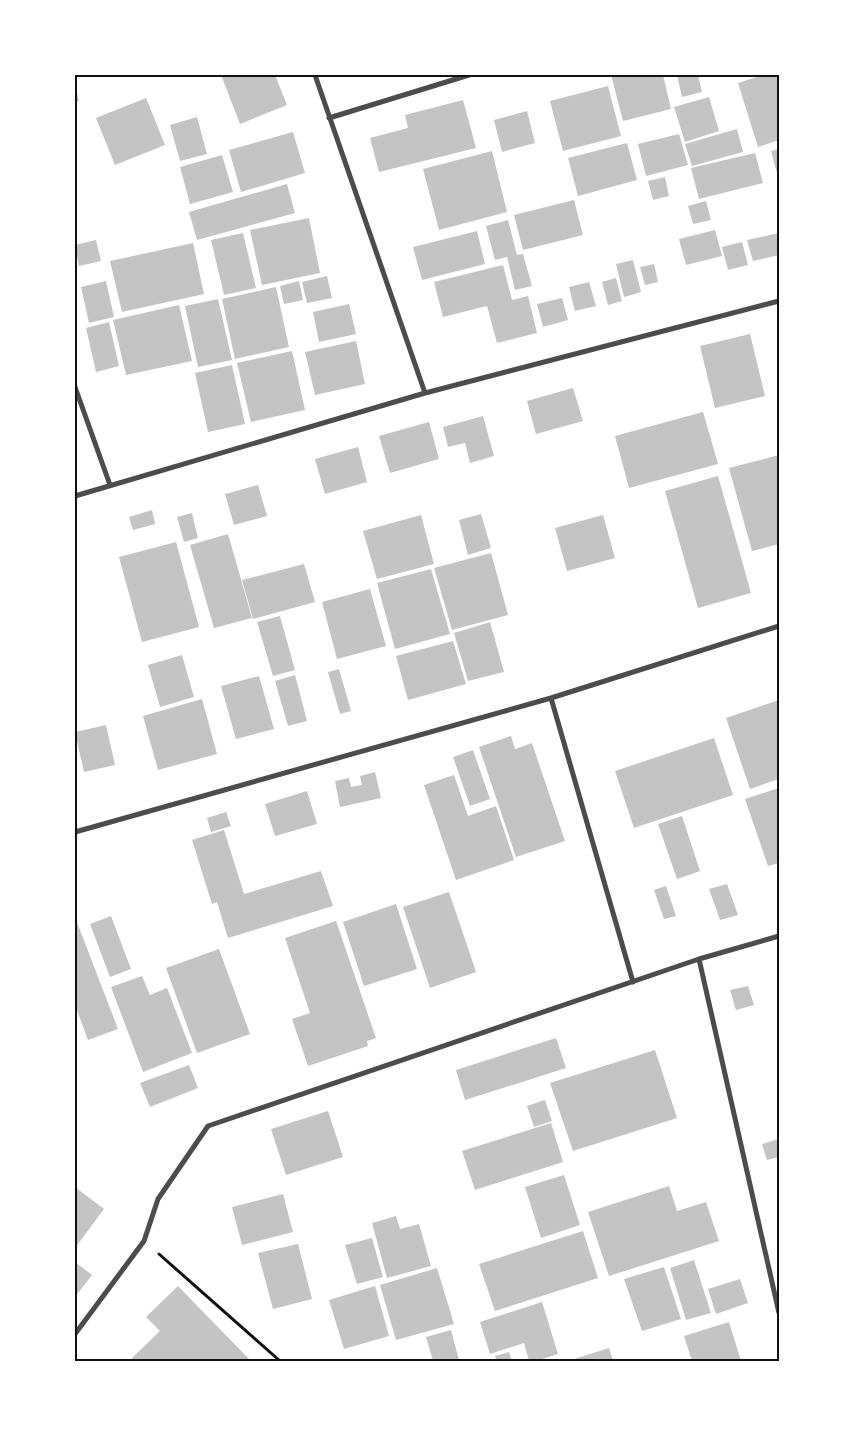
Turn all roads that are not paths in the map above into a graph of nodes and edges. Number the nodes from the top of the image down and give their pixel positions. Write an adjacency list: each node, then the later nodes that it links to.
1 (315, 75): 3 (street)
2 (469, 75): 3 (street)
3 (329, 118): 6 (street)
4 (779, 301): 6 (street)
5 (75, 387): 7 (street)
6 (425, 392): 7 (street)
7 (110, 485): 8 (street)
8 (75, 496)
9 (779, 626): 10 (street)
10 (551, 698): 11 (street); 14 (street)
11 (75, 832)
12 (779, 936): 13 (street)
13 (699, 959): 14 (street); 15 (street)
14 (633, 982): 16 (street)
15 (779, 1313)
16 (75, 1334)

